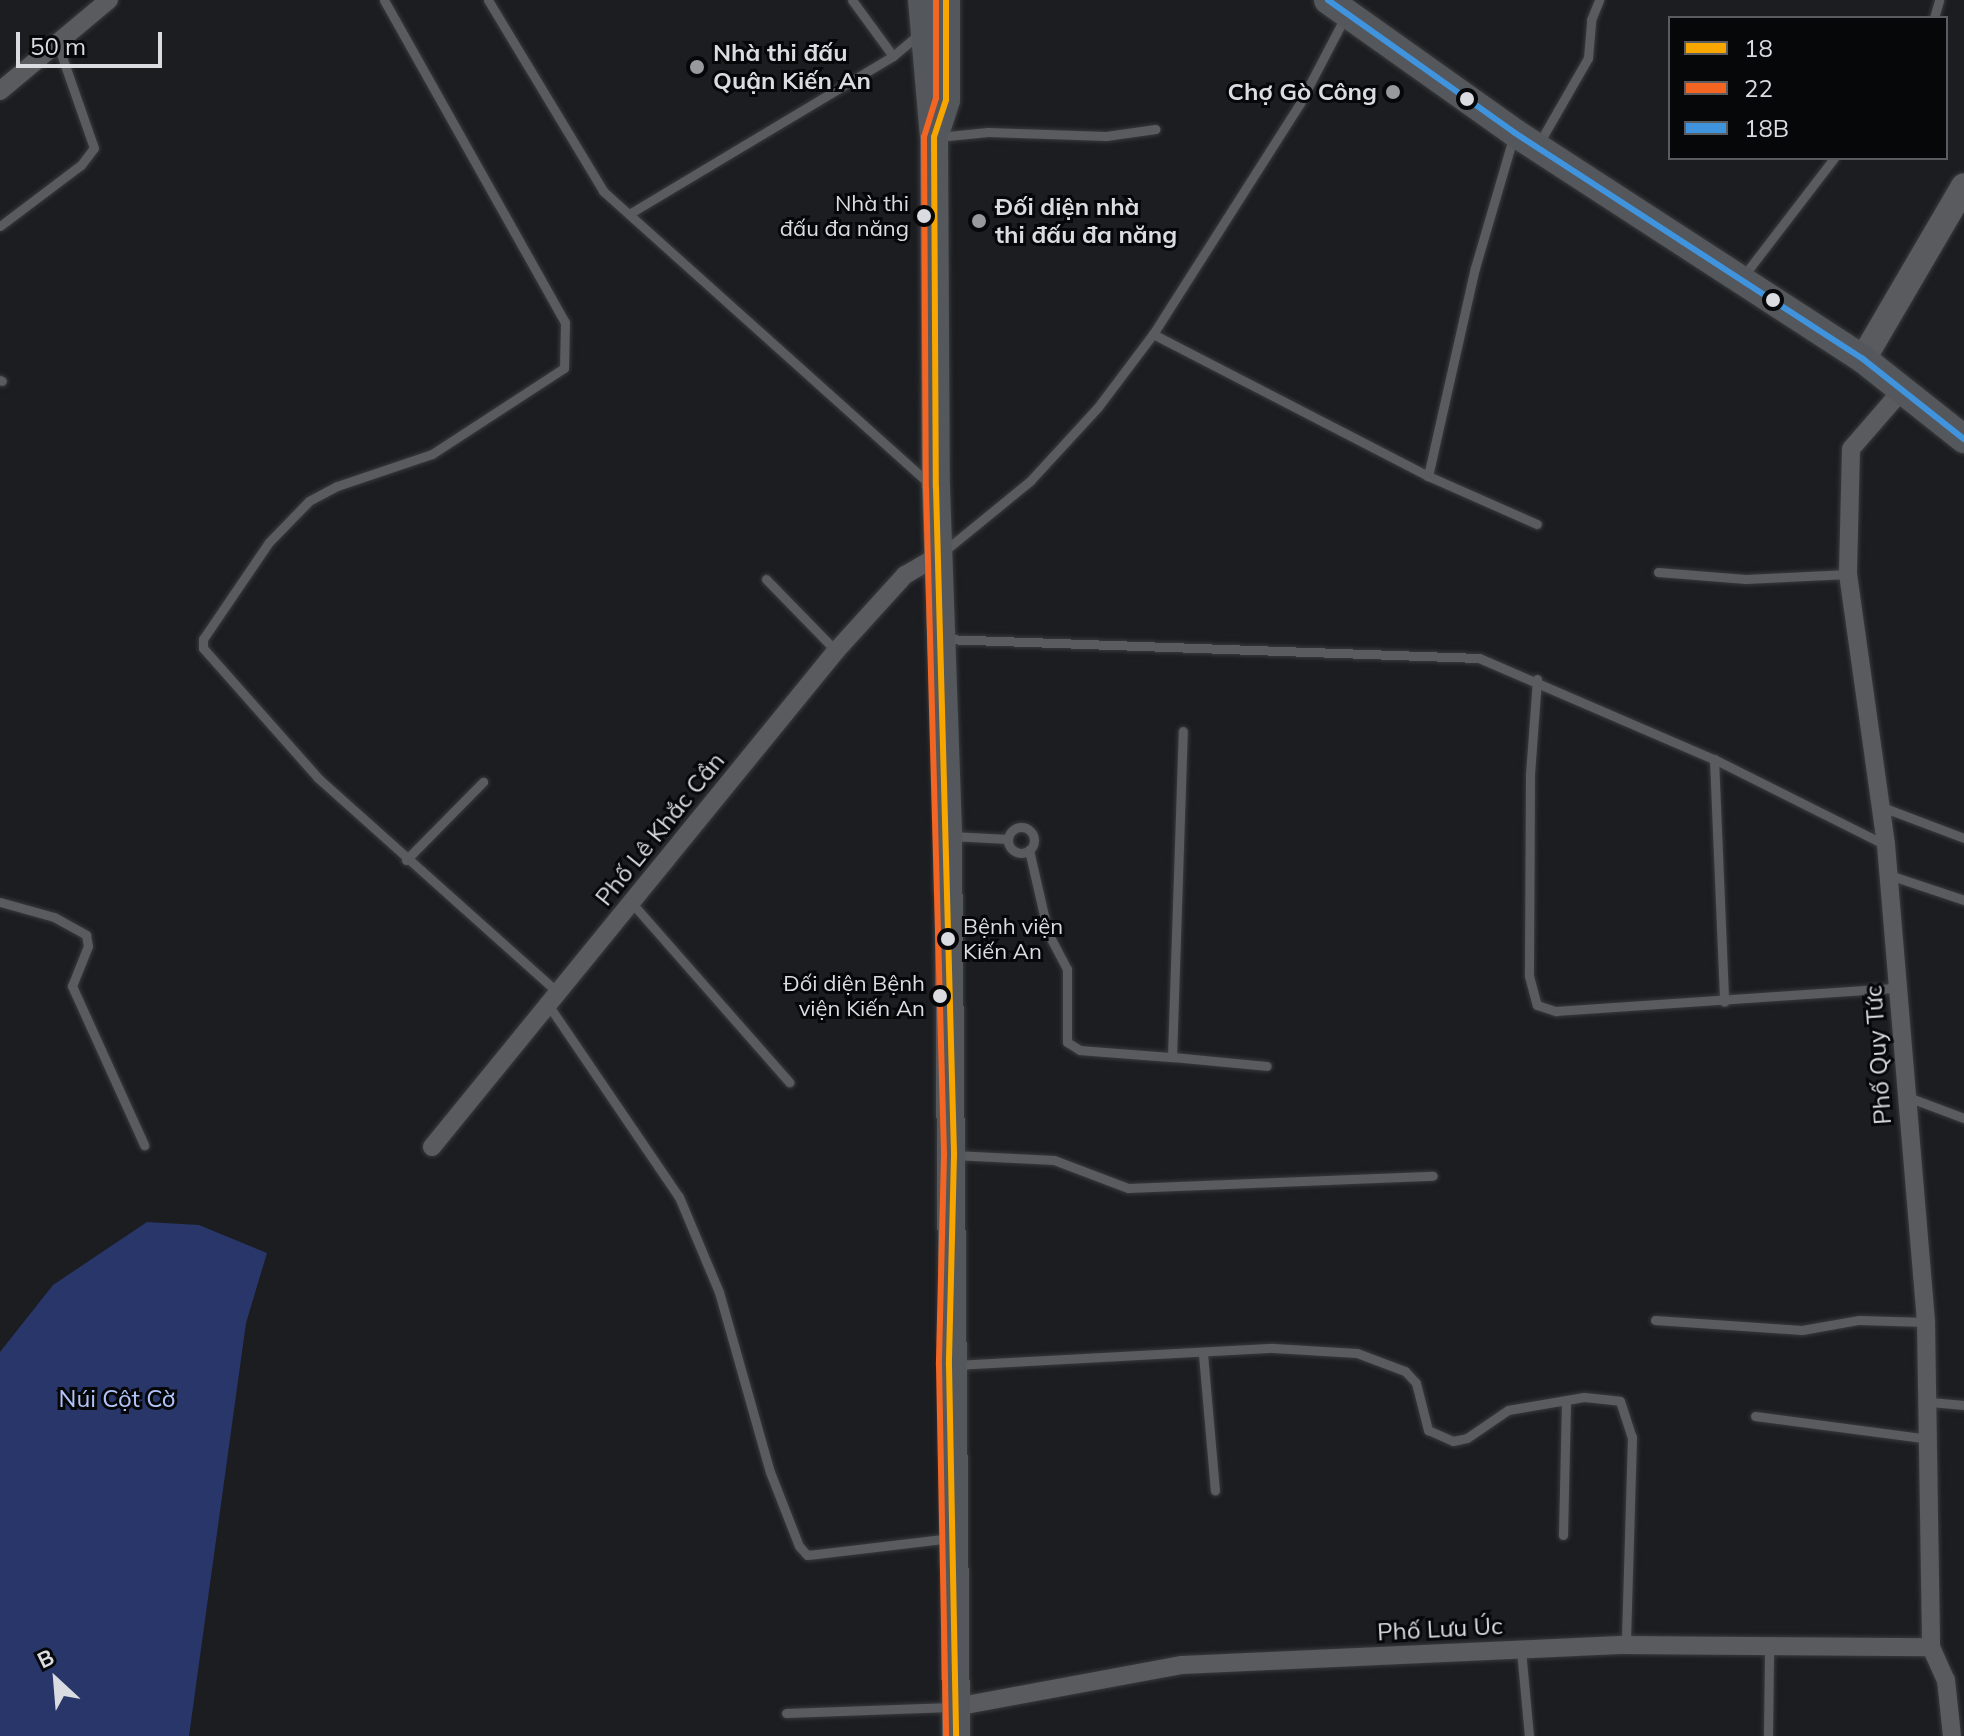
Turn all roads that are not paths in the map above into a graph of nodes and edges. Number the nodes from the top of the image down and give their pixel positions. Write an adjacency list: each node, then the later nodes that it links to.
1 (109, 0): 10 (street)
2 (384, 0): 44 (lane)
3 (488, 0): 18 (lane)
4 (852, 0): 11 (lane)
5 (922, 0): 9 (main road)
6 (946, 0): 14 (main road)
7 (1599, 0): 15 (lane)
8 (1337, 7): 15 (main road); 21 (lane)
9 (924, 31): 11 (lane); 14 (main road)
10 (58, 45): 12 (street); 19 (lane)
11 (893, 56): 18 (lane)
12 (0, 91)
13 (1156, 129): 14 (lane)
14 (934, 137): 26 (main road)
15 (1526, 140): 20 (main road); 25 (lane)
16 (1832, 160): 20 (lane)
17 (1964, 186): 22 (street)
18 (629, 214): 26 (lane)
19 (0, 226)
20 (1740, 280): 22 (main road)
21 (1153, 334): 25 (lane); 28 (lane)
22 (1863, 359): 23 (main road)
23 (1903, 389): 24 (main road); 30 (street, Phố Quy Tức)
24 (1964, 439)
25 (1428, 476): 27 (lane)
26 (936, 488): 28 (main road)
27 (1537, 524)
28 (938, 556): 32 (main road); 33 (street, Phố Lê Khắc Cần)
29 (1658, 572): 30 (lane)
30 (1848, 574): 38 (street, Phố Quy Tức)
31 (766, 579): 33 (lane)
32 (940, 639): 34 (lane); 39 (main road)
33 (836, 651): 48 (street, Phố Lê Khắc Cần)
34 (1537, 679): 36 (lane); 51 (lane)
35 (1183, 731): 52 (lane)
36 (1714, 759): 42 (lane); 51 (lane)
37 (483, 782): 44 (lane)
38 (1882, 807): 40 (lane); 42 (street, Phố Quy Tức)
39 (948, 836): 41 (lane); 59 (main road)
40 (1964, 838)
41 (1008, 839): 43 (lane); 43 (lane)
42 (1886, 845): 45 (street, Phố Quy Tức)
43 (1029, 850): 52 (lane)
44 (406, 860): 50 (lane)
45 (1889, 875): 46 (lane); 49 (street, Phố Quy Tức)
46 (1964, 900)
47 (0, 902): 57 (lane)
48 (631, 902): 50 (street, Phố Lê Khắc Cần); 54 (lane)
49 (1897, 988): 51 (lane); 55 (street, Phố Quy Tức)
50 (552, 997): 58 (street, Phố Lê Khắc Cần); 72 (lane)
51 (1724, 1002)
52 (1172, 1057): 53 (lane)
53 (1267, 1066)
54 (789, 1082)
55 (1905, 1095): 56 (lane); 62 (street, Phố Quy Tức)
56 (1964, 1118)
57 (144, 1145)
58 (432, 1147)
59 (954, 1155): 60 (lane); 64 (main road)
60 (1433, 1176)
61 (1655, 1320): 62 (lane)
62 (1926, 1322): 66 (street, Phố Quy Tức)
63 (1203, 1354): 64 (lane); 65 (lane); 70 (lane)
64 (949, 1365): 72 (main road)
65 (1566, 1400): 71 (lane); 73 (lane)
66 (1930, 1402): 67 (lane); 69 (street, Phố Quy Tức)
67 (1964, 1405)
68 (1755, 1416): 69 (lane)
69 (1930, 1439): 74 (street, Phố Quy Tức)
70 (1215, 1490)
71 (1563, 1535)
72 (952, 1538): 78 (main road)
73 (1626, 1645): 75 (street, Phố Lưu Úc); 76 (street, Phố Lưu Úc)
74 (1931, 1647): 75 (street, Phố Lưu Úc); 77 (street, Phố Quy Tức)
75 (1769, 1648): 82 (lane)
76 (1521, 1650): 78 (street, Phố Lưu Úc); 81 (lane)
77 (1955, 1682): 83 (street, Phố Quy Tức)
78 (955, 1707): 79 (lane); 80 (main road)
79 (786, 1713)
80 (956, 1736)
81 (1529, 1736)
82 (1768, 1736)
83 (1952, 1736)

